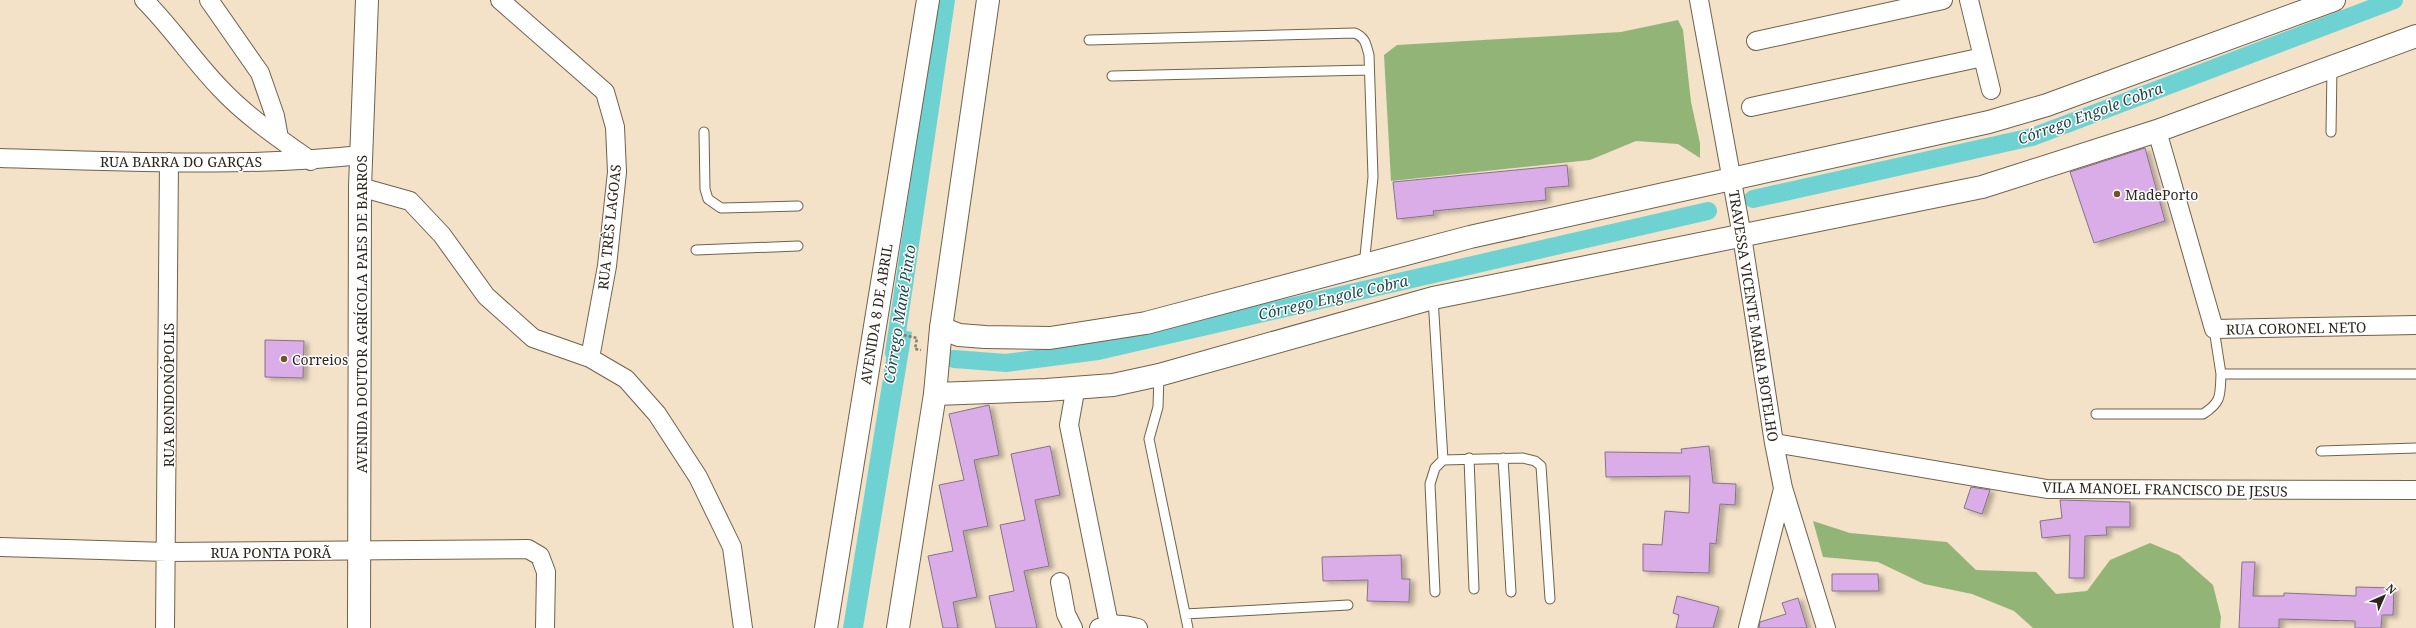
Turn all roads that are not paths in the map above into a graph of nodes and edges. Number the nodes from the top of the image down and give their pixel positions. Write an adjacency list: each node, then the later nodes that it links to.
1 (144, 0): 23 (street)
2 (209, 0): 23 (street)
3 (367, 0): 24 (street, AVENIDA DOUTOR AGRÍCOLA PAES DE BARROS)
4 (500, 0): 39 (street, RUA TRÊS LAGOAS)
5 (928, 0): 69 (street, AVENIDA 8 DE ABRIL)
6 (988, 0): 37 (street)
7 (1699, 0): 28 (street, TRAVESSA VICENTE MARIA BOTELHO)
8 (1943, 0): 13 (street)
9 (1968, 0): 14 (street)
10 (2334, 0): 28 (street)
11 (2416, 36): 15 (street)
12 (1089, 40): 16 (lane)
13 (1756, 41)
14 (1983, 57): 18 (street); 19 (street)
15 (2332, 67): 20 (street); 22 (lane)
16 (1369, 70): 17 (lane); 34 (lane)
17 (1112, 76)
18 (1991, 90)
19 (1751, 107)
20 (2156, 131): 31 (street); 38 (street, RUA CORONEL NETO)
21 (704, 132): 30 (lane)
22 (2331, 132)
23 (279, 138): 26 (street)
24 (361, 155): 26 (street, RUA BARRA DO GARÇAS); 29 (street, AVENIDA DOUTOR AGRÍCOLA PAES DE BARROS)
25 (0, 158): 27 (street, RUA BARRA DO GARÇAS)
26 (311, 161): 27 (street, RUA BARRA DO GARÇAS)
27 (169, 162): 55 (street, RUA RONDONÓPOLIS)
28 (1732, 179): 31 (street, TRAVESSA VICENTE MARIA BOTELHO); 34 (street)
29 (360, 187): 39 (street); 56 (street, AVENIDA DOUTOR AGRÍCOLA PAES DE BARROS)
30 (798, 206)
31 (1742, 236): 35 (street); 46 (street, TRAVESSA VICENTE MARIA BOTELHO)
32 (798, 246): 33 (lane)
33 (696, 250)
34 (1364, 266): 37 (street)
35 (1433, 298): 42 (street); 51 (lane)
36 (2416, 325): 38 (street, RUA CORONEL NETO)
37 (941, 328): 44 (street)
38 (2214, 329): 40 (lane)
39 (590, 358): 68 (street)
40 (2221, 374): 41 (lane); 45 (lane)
41 (2416, 374)
42 (1160, 375): 43 (street); 63 (lane)
43 (1076, 386): 44 (street); 64 (street)
44 (935, 394): 70 (street)
45 (2096, 414)
46 (1774, 443): 52 (street, TRAVESSA VICENTE MARIA BOTELHO); 53 (street, VILA MANOEL FRANCISCO DE JESUS)
47 (2416, 448): 48 (lane)
48 (2321, 451)
49 (1469, 458): 50 (lane); 51 (lane); 58 (lane)
50 (1503, 458): 60 (lane); 61 (lane)
51 (1442, 460): 59 (lane)
52 (1783, 488): 74 (street); 75 (street, TRAVESSA VICENTE MARIA BOTELHO)
53 (2416, 490)
54 (0, 547): 55 (street, RUA PONTA PORÃ)
55 (167, 552): 56 (street, RUA PONTA PORÃ); 65 (street, RUA RONDONÓPOLIS)
56 (361, 552): 66 (street, AVENIDA DOUTOR AGRÍCOLA PAES DE BARROS); 67 (street, RUA PONTA PORÃ)
57 (1060, 582): 71 (street)
58 (1474, 589)
59 (1436, 592)
60 (1511, 592)
61 (1550, 599)
62 (1348, 605): 63 (lane)
63 (1185, 614): 73 (lane)
64 (1104, 626): 72 (street)
65 (165, 628)
66 (360, 628)
67 (545, 628)
68 (743, 628)
69 (826, 628)
70 (898, 628)
71 (1073, 628)
72 (1138, 628)
73 (1188, 628)
74 (1748, 628)
75 (1826, 628)

